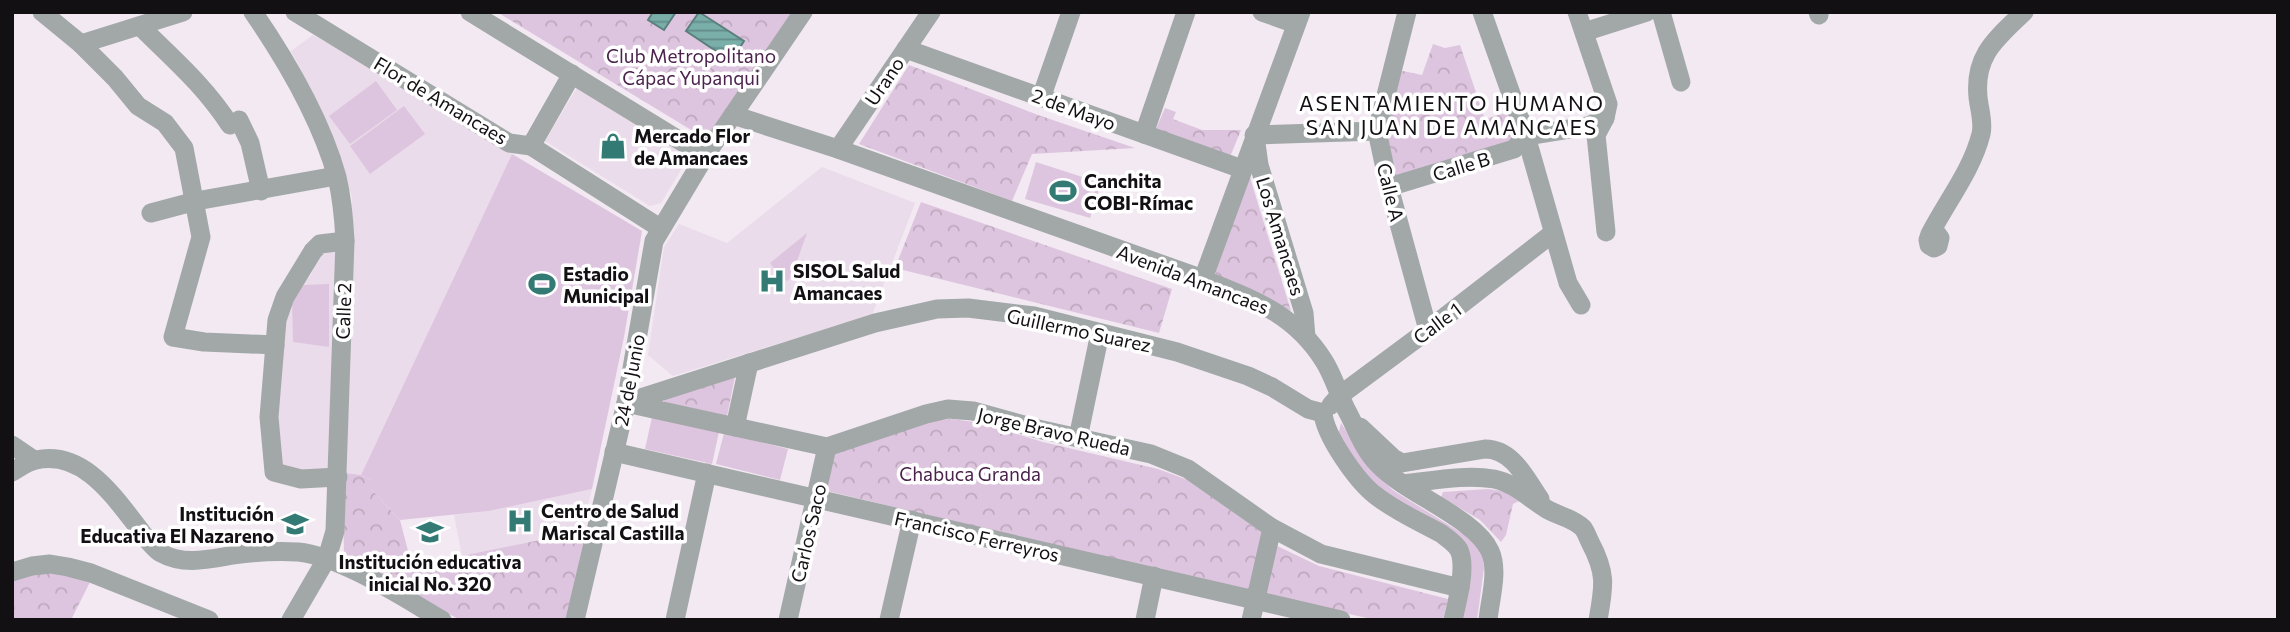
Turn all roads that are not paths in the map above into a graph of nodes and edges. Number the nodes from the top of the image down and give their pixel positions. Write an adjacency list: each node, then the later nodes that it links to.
1 (42, 12): 20 (street)
2 (183, 12): 18 (street)
3 (253, 12): 35 (street, Calle 2)
4 (295, 12): 31 (street, Flor de Amancaes)
5 (470, 12): 22 (street)
6 (803, 12): 25 (street, 24 de Junio)
7 (931, 12): 21 (street, Urano)
8 (1071, 12): 24 (street)
9 (1186, 12): 28 (street)
10 (1262, 12): 17 (street)
11 (1407, 12): 27 (street, Calle A)
12 (1482, 12): 30 (street)
13 (1577, 12): 19 (street)
14 (1647, 12): 19 (street)
15 (1661, 12): 23 (street)
16 (2024, 12): 43 (street)
17 (1299, 18): 29 (street)
18 (141, 27): 20 (street); 37 (street)
19 (1584, 32): 26 (street)
20 (81, 44): 38 (street)
21 (906, 50): 24 (street, 2 de Mayo); 32 (street, Urano)
22 (572, 74): 31 (street); 33 (street)
23 (1681, 82)
24 (1041, 98): 28 (street, 2 de Mayo)
25 (733, 115): 32 (street, Avenida Amancaes); 33 (street, 24 de Junio)
26 (1605, 118): 30 (street); 41 (street)
27 (1377, 131): 29 (street); 36 (street, Calle A)
28 (1144, 134): 34 (street, 2 de Mayo)
29 (1254, 135): 34 (street); 49 (street, Los Amancaes)
30 (1526, 136): 36 (street, Calle B); 42 (street)
31 (531, 146): 40 (street, Flor de Amancaes)
32 (838, 149): 45 (street, Avenida Amancaes)
33 (705, 156): 40 (street, 24 de Junio)
34 (1242, 169): 45 (street)
35 (336, 176): 37 (street); 44 (street, Calle 2)
36 (1389, 187): 47 (street, Calle A)
37 (261, 191): 38 (street)
38 (196, 201): 39 (street); 50 (street)
39 (150, 213)
40 (660, 228): 53 (street, 24 de Junio)
41 (1606, 232)
42 (1553, 233): 46 (street); 47 (street, Calle 1)
43 (1930, 234)
44 (345, 242): 50 (street); 64 (street, Calle 2)
45 (1203, 279): 49 (street, Avenida Amancaes)
46 (1581, 305)
47 (1428, 330): 52 (street, Calle 1)
48 (1100, 333): 51 (street, Guillermo Suarez); 54 (street, Guillermo Suarez); 57 (street)
49 (1306, 337): 52 (street, Avenida Amancaes)
50 (275, 345): 64 (street)
51 (749, 363): 53 (street, Guillermo Suarez); 56 (street)
52 (1339, 396): 54 (street, Calle 1); 55 (street, Avenida Amancaes)
53 (626, 403): 56 (street); 60 (street, 24 de Junio)
54 (1323, 413): 73 (street)
55 (1352, 419): 65 (street, Avenida Amancaes); 67 (street)
56 (735, 427): 59 (street)
57 (1079, 438): 59 (street, Jorge Bravo Rueda); 69 (street, Jorge Bravo Rueda)
58 (12, 445): 61 (street)
59 (827, 447): 66 (street, Carlos Saco)
60 (614, 452): 63 (street, Francisco Ferreyros); 79 (street, 24 de Junio)
61 (34, 460): 62 (street); 70 (street)
62 (12, 472)
63 (707, 473): 66 (street, Francisco Ferreyros); 80 (street)
64 (338, 477): 70 (street, Calle 2)
65 (1403, 484): 67 (street); 86 (street, Avenida Amancaes)
66 (816, 499): 68 (street, Francisco Ferreyros); 81 (street, Carlos Saco)
67 (1548, 511): 87 (street)
68 (912, 520): 72 (street, Francisco Ferreyros); 75 (street)
69 (1272, 528): 73 (street, Jorge Bravo Rueda); 74 (street)
70 (327, 558): 77 (street, Calle 2); 78 (street)
71 (12, 572): 76 (street)
72 (1154, 576): 74 (street, Francisco Ferreyros); 82 (street)
73 (1460, 588): 85 (street)
74 (1256, 599): 83 (street); 84 (street, Francisco Ferreyros)
75 (893, 619)
76 (209, 620)
77 (291, 620)
78 (442, 620)
79 (575, 620)
80 (675, 620)
81 (788, 620)
82 (1145, 620)
83 (1251, 620)
84 (1341, 620)
85 (1453, 620)
86 (1488, 620)
87 (1598, 620)

